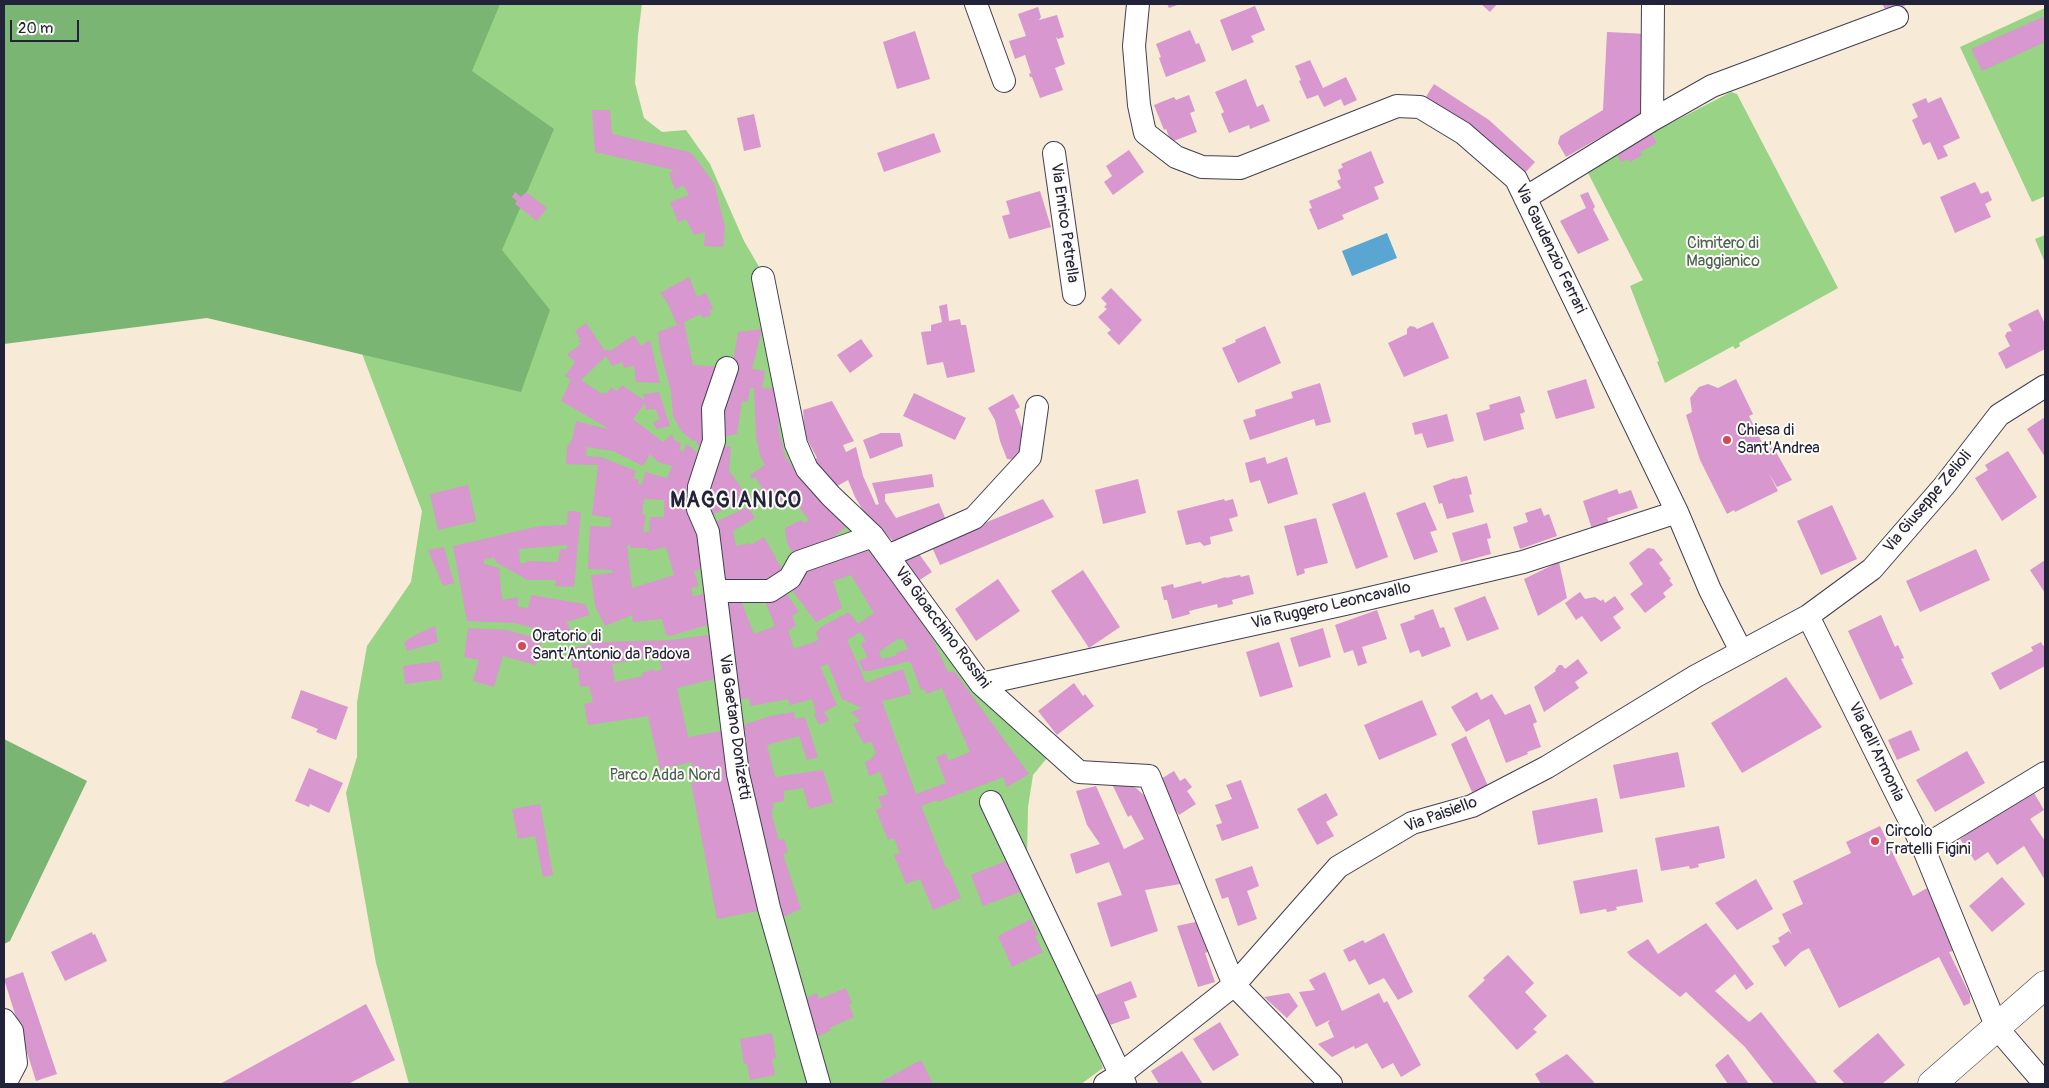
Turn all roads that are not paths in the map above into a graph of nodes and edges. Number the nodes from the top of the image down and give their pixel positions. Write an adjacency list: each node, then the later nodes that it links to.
1 (976, 4): 5 (street)
2 (1138, 4): 8 (street, Via Gaudenzio Ferrari)
3 (1652, 4): 6 (street)
4 (1897, 17): 6 (street)
5 (1004, 81)
6 (1652, 120): 8 (street)
7 (1054, 153): 10 (street, Via Enrico Petrella)
8 (1525, 198): 14 (street, Via Gaudenzio Ferrari)
9 (763, 278): 15 (street, Via Gioacchino Rossini)
10 (1074, 294)
11 (726, 368): 17 (street, Via Gaetano Donizetti)
12 (2045, 386): 18 (street, Via Giuseppe Zelioli)
13 (1037, 407): 16 (street)
14 (1677, 512): 19 (street, Via Gaudenzio Ferrari); 20 (street, Via Ruggero Leoncavallo)
15 (873, 536): 16 (street, Via Gioacchino Rossini); 17 (street)
16 (888, 556): 20 (street, Via Gioacchino Rossini)
17 (716, 591): 30 (street, Via Gaetano Donizetti)
18 (1808, 616): 19 (street, Via Paisiello); 23 (street, Via dell'Armonia)
19 (1741, 651): 24 (street, Via Paisiello)
20 (981, 684): 24 (street, Via Gioacchino Rossini)
21 (2045, 773): 23 (street)
22 (991, 802): 28 (street)
23 (1923, 846): 27 (street, Via dell'Armonia)
24 (1234, 985): 28 (street, Via Paisiello); 31 (street)
25 (2045, 985): 27 (main road)
26 (4, 1020): 29 (street)
27 (1997, 1028): 32 (main road); 33 (street, Via dell'Armonia)
28 (1117, 1081)
29 (5, 1084)
30 (819, 1084)
31 (1331, 1084)
32 (1932, 1084)
33 (2045, 1084)

